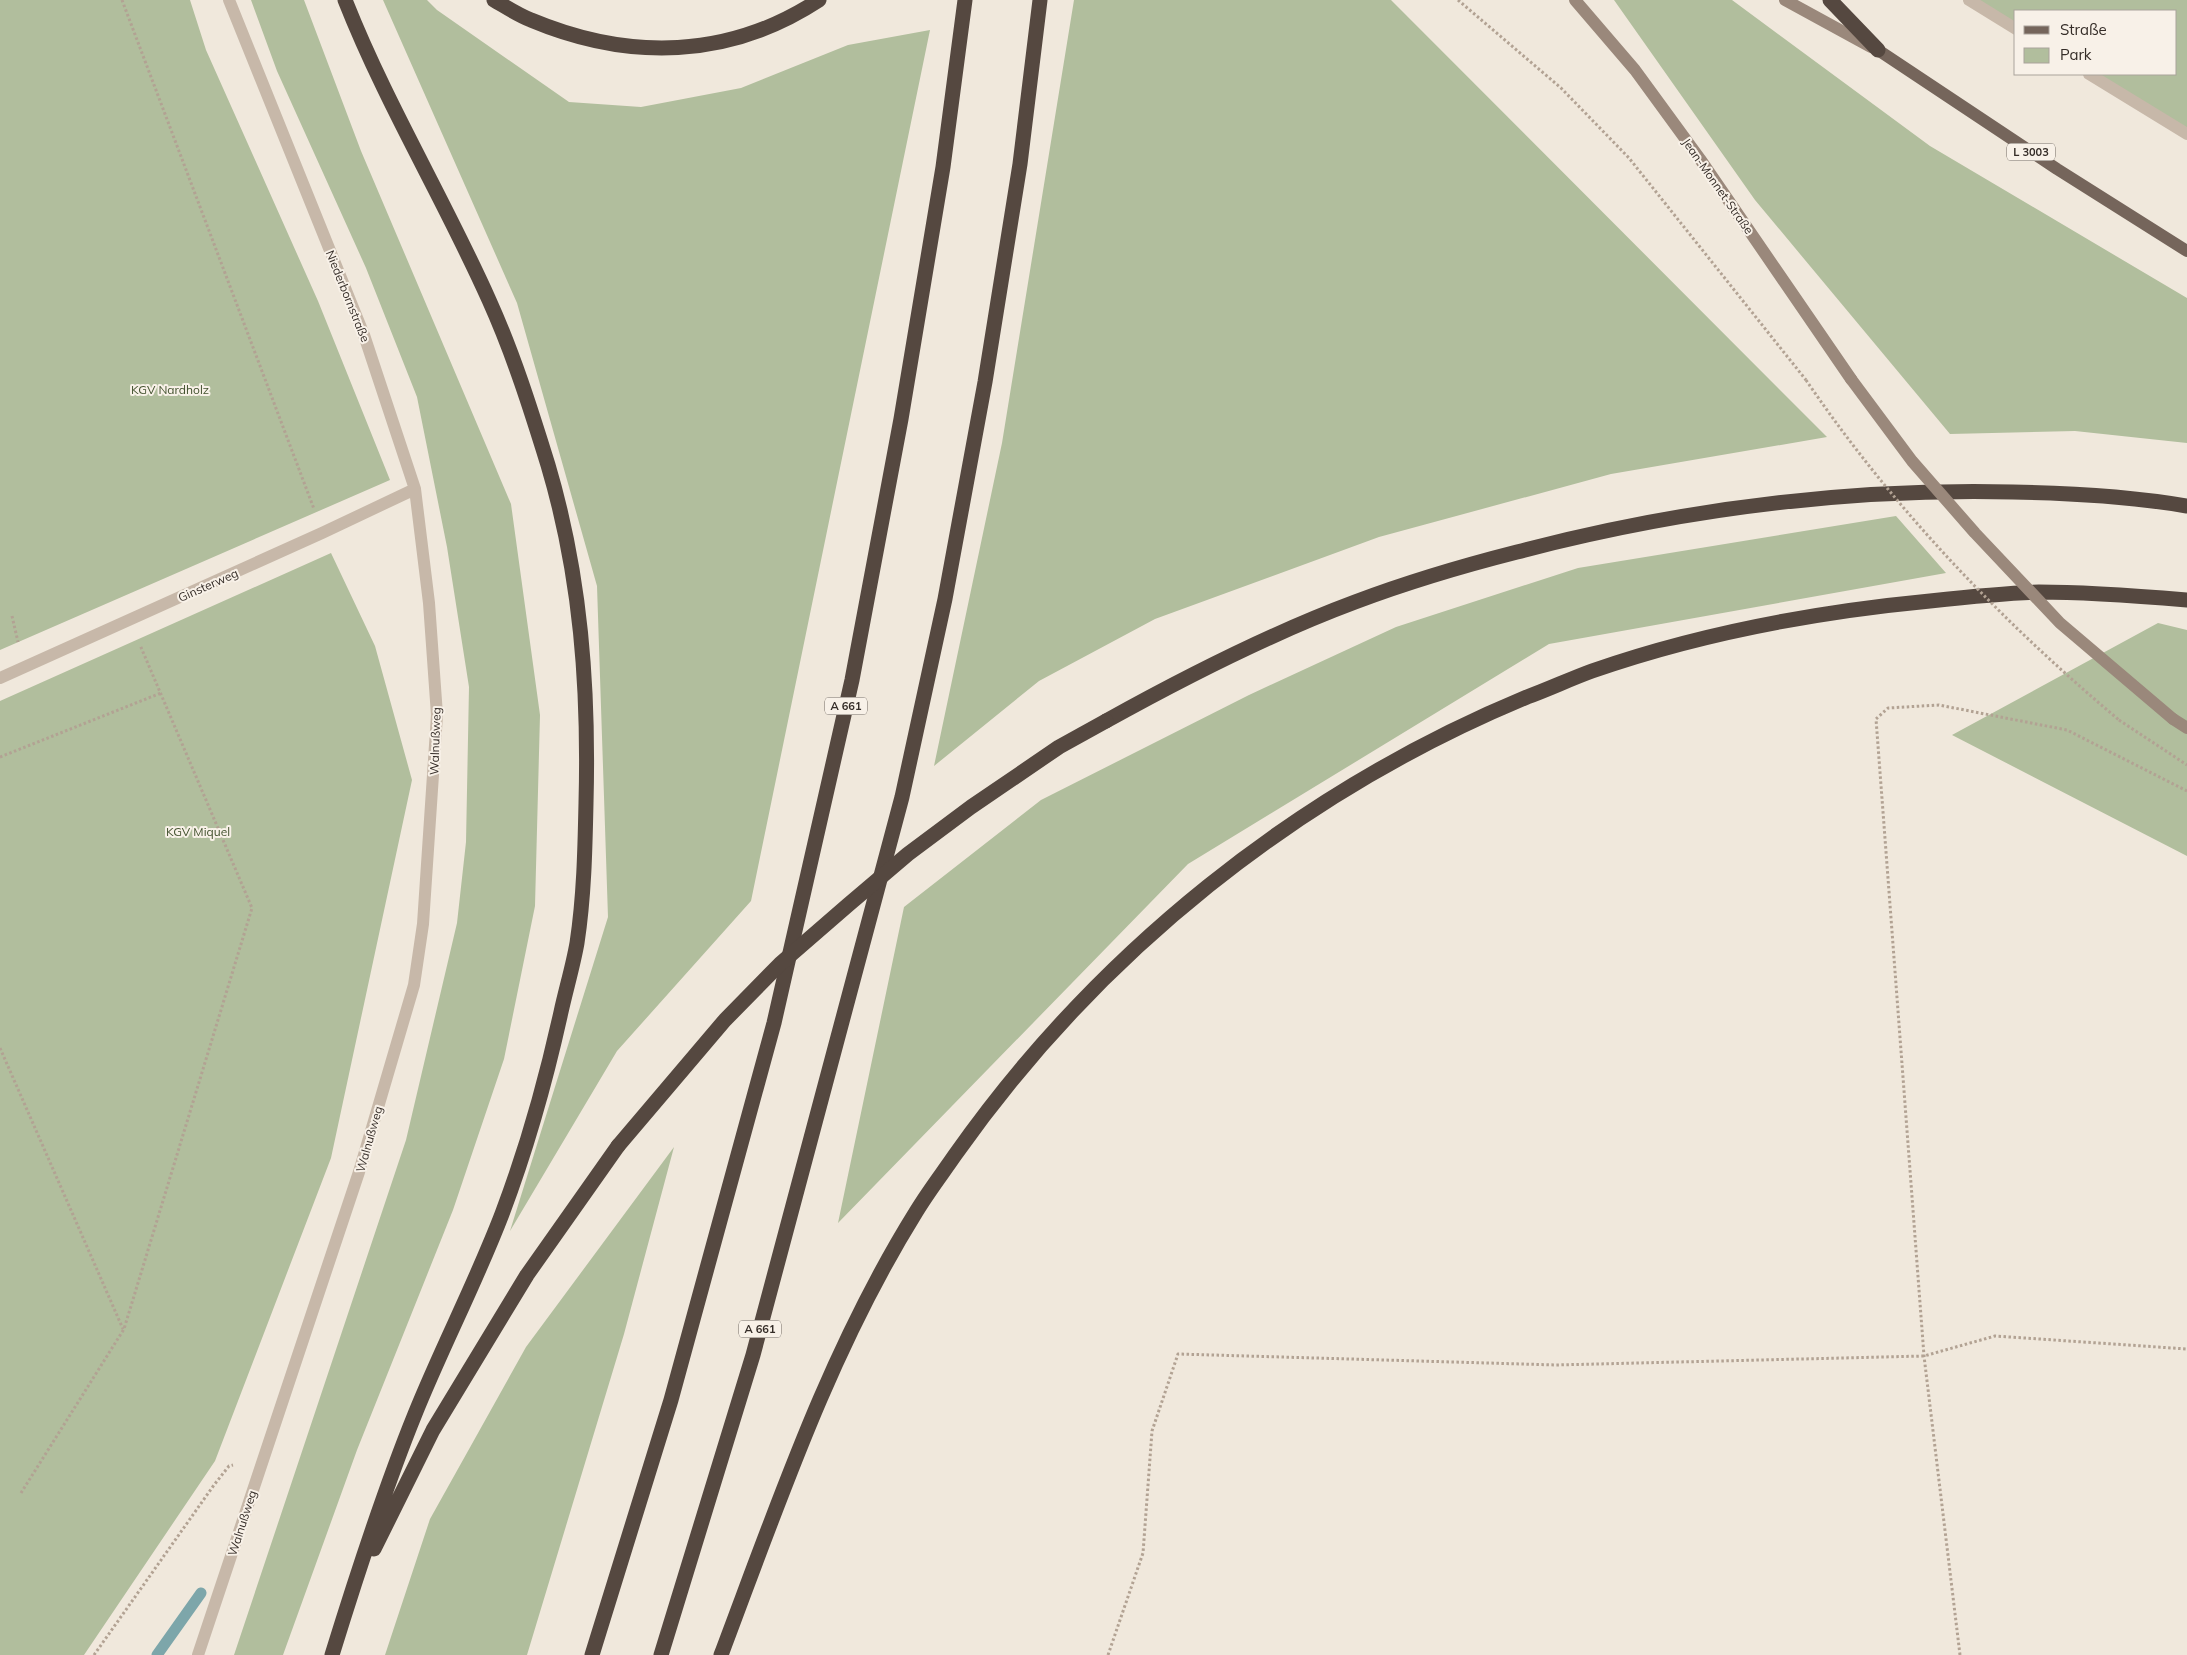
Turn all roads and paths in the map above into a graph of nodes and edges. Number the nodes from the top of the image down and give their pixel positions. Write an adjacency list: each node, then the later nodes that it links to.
1 (122, 0): 20 (path)
2 (229, 0): 18 (lane, Niederbornstraße)
3 (345, 0): 36 (highway)
4 (494, 0): 5 (highway)
5 (819, 0)
6 (965, 0): 39 (highway, A 661)
7 (1040, 0): 40 (highway, A 661)
8 (1458, 0): 28 (path, bridge)
9 (1575, 0): 26 (main road, Jean-Monnet-Straße, bridge)
10 (1785, 0): 14 (main road, L 3003)
11 (1830, 0): 14 (highway)
12 (1969, 0): 13 (lane)
13 (2014, 28)
14 (1878, 50): 17 (main road, L 3003)
15 (2091, 75): 16 (lane)
16 (2187, 134)
17 (2187, 251)
18 (415, 489): 20 (lane, Ginsterweg); 22 (lane, Niederbornstraße)
19 (2187, 506): 36 (highway, bridge)
20 (322, 533): 23 (lane, Ginsterweg)
21 (2187, 600): 41 (highway)
22 (429, 603): 34 (lane, Walnußweg)
23 (128, 621): 24 (lane, Ginsterweg); 25 (path)
24 (0, 678)
25 (161, 692): 27 (path); 31 (path)
26 (2187, 728)
27 (0, 756)
28 (2187, 765)
29 (2187, 791): 33 (path)
30 (0, 1048): 31 (path)
31 (124, 1329): 35 (path)
32 (2187, 1349): 33 (path)
33 (1924, 1356): 42 (path); 43 (path)
34 (267, 1448): 37 (path); 38 (lane, Walnußweg)
35 (21, 1493)
36 (333, 1653)
37 (94, 1655)
38 (198, 1655)
39 (592, 1655)
40 (661, 1655)
41 (721, 1655)
42 (1108, 1655)
43 (1960, 1655)

